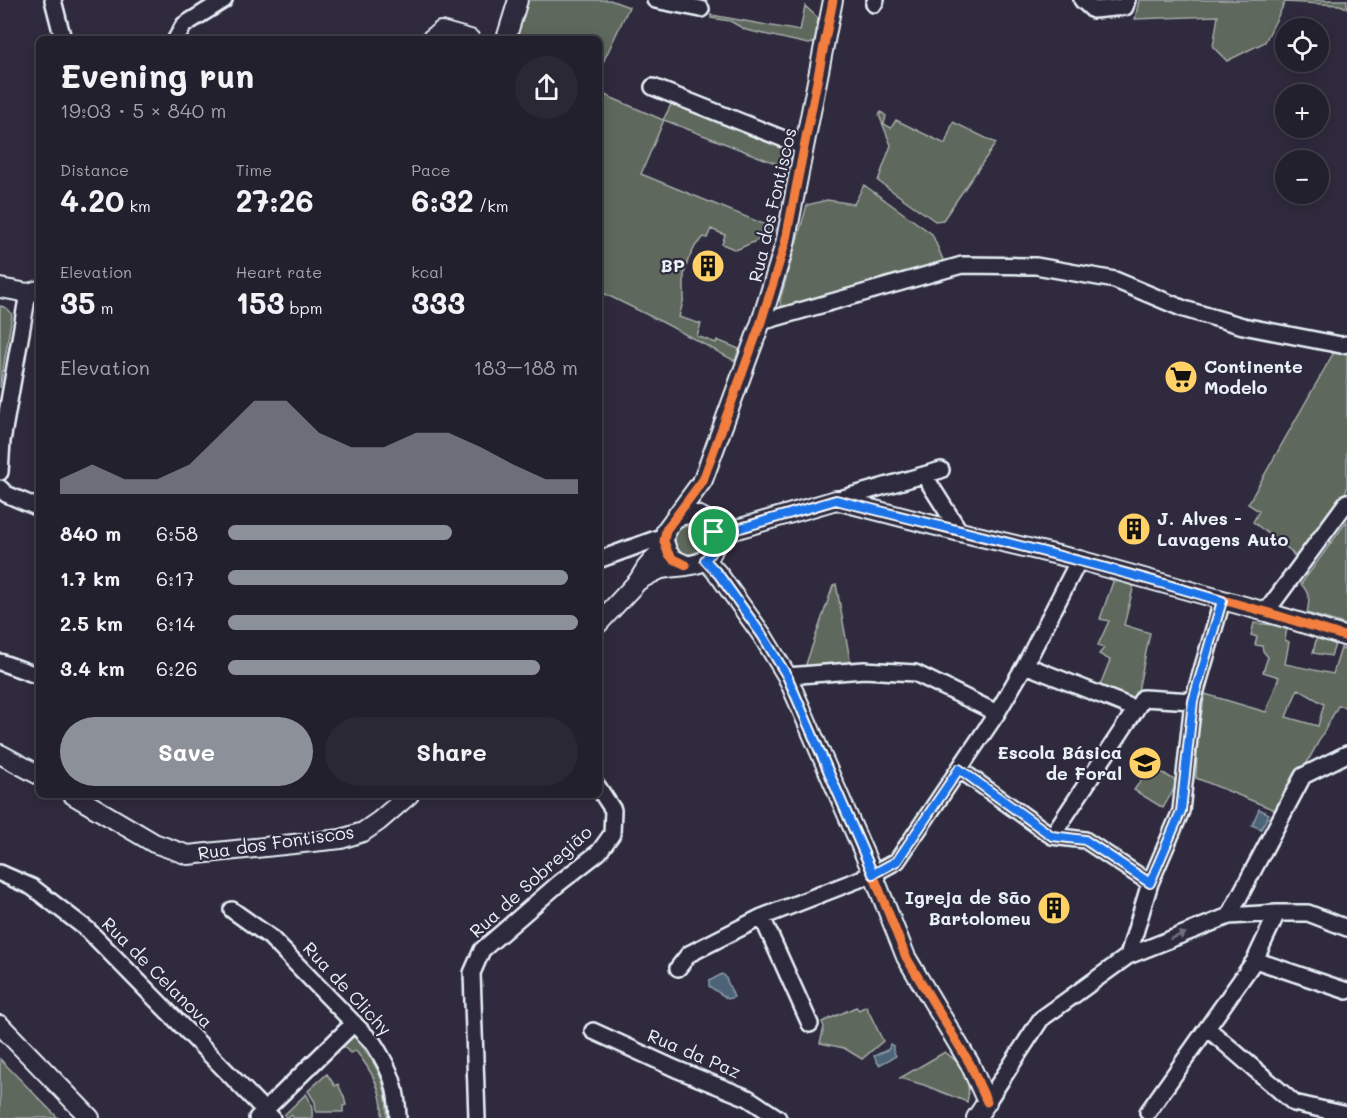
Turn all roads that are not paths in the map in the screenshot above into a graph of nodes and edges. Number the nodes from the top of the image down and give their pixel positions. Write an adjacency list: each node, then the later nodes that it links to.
1 (53, 0): 9 (street)
2 (224, 0): 10 (street)
3 (518, 0): 13 (street)
4 (655, 0): 8 (street)
5 (833, 0): 15 (street, Rua dos Fontiscos)
6 (1082, 0): 7 (street)
7 (1127, 0)
8 (701, 9)
9 (62, 36)
10 (178, 36)
11 (435, 36): 12 (street)
12 (459, 36)
13 (507, 36)
14 (653, 87): 15 (street)
15 (804, 147): 18 (street, Rua dos Fontiscos)
16 (0, 288): 17 (street)
17 (33, 292): 20 (street)
18 (761, 322): 19 (street); 24 (street, Rua dos Fontiscos)
19 (1347, 344)
20 (1, 441): 22 (street)
21 (941, 470): 23 (street)
22 (0, 472)
23 (924, 475): 26 (street); 32 (street)
24 (703, 480): 29 (street); 30 (street)
25 (0, 488): 28 (street)
26 (836, 500): 31 (street); 32 (street)
27 (1347, 502): 41 (street)
28 (36, 507)
29 (702, 517): 30 (street); 31 (street)
30 (674, 519): 33 (street)
31 (714, 532): 36 (street)
32 (960, 532): 37 (street)
33 (665, 541): 34 (street); 38 (street); 39 (street)
34 (631, 547): 35 (street); 39 (street)
35 (602, 558)
36 (705, 560): 38 (street); 47 (street)
37 (1078, 560): 40 (street); 45 (street)
38 (686, 565): 39 (street)
39 (642, 574): 42 (street)
40 (1222, 601): 41 (street); 48 (street)
41 (1266, 612): 43 (street)
42 (602, 619)
43 (1347, 637)
44 (0, 662): 46 (street)
45 (1025, 665): 49 (street); 50 (street)
46 (36, 675)
47 (787, 676): 50 (street); 60 (street)
48 (1193, 701): 49 (street); 61 (street)
49 (1136, 709): 58 (street)
50 (997, 713): 53 (street)
51 (0, 754): 54 (street)
52 (1347, 754): 65 (street)
53 (959, 769): 58 (street); 60 (street)
54 (36, 773)
55 (602, 793): 82 (street, Rua de Sobregião)
56 (81, 798): 57 (street, Rua dos Fontiscos)
57 (406, 798)
58 (1052, 836): 61 (street)
59 (0, 873): 79 (street, Rua de Celanova)
60 (873, 874): 64 (street); 76 (street)
61 (1150, 883): 67 (street)
62 (232, 910): 71 (street, Rua de Clichy)
63 (1277, 913): 65 (street); 66 (street); 68 (street)
64 (762, 916): 69 (street); 72 (street)
65 (1229, 916): 67 (street, one-way to 65)
66 (1347, 928)
67 (1128, 956): 76 (street)
68 (1255, 960): 70 (street); 74 (street)
69 (678, 968)
70 (1347, 991)
71 (354, 1023): 79 (street); 81 (street, Rua de Clichy)
72 (810, 1023)
73 (0, 1025): 80 (street)
74 (1207, 1028): 77 (street); 78 (street)
75 (593, 1031): 83 (street, Rua da Paz)
76 (987, 1102): 84 (street)
77 (1148, 1112)
78 (1347, 1115)
79 (264, 1116)
80 (90, 1118)
81 (398, 1118)
82 (477, 1118)
83 (778, 1118)
84 (976, 1118)

